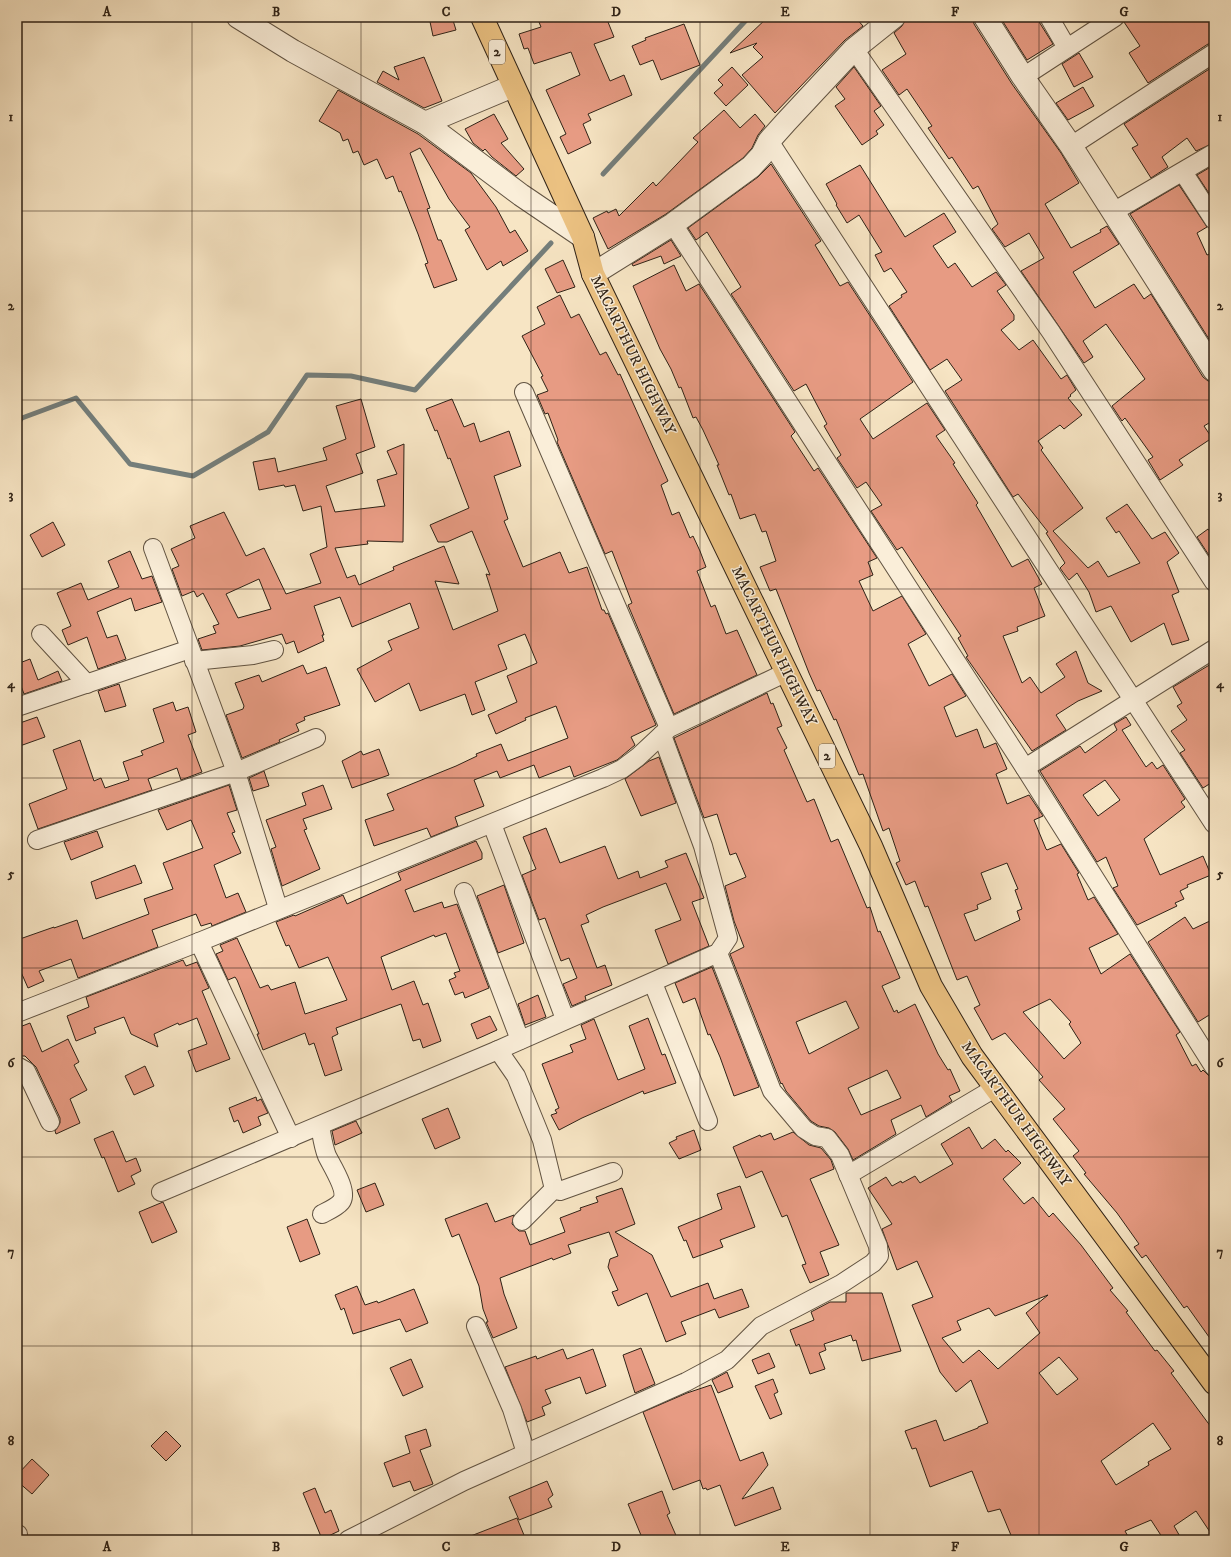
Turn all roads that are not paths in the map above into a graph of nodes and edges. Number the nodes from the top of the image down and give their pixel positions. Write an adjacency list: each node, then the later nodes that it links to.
1 (239, 17): 12 (street)
2 (482, 17): 11 (highway, MACARTHUR HIGHWAY / 2)
3 (894, 17): 8 (street)
4 (984, 17): 10 (street)
5 (1049, 17): 7 (street)
6 (1115, 17): 7 (street)
7 (1066, 48): 10 (street)
8 (854, 49): 13 (street); 25 (street)
9 (1214, 53): 14 (street)
10 (1023, 77): 14 (street)
11 (513, 86): 12 (street); 20 (highway, MACARTHUR HIGHWAY / 2)
12 (425, 123): 20 (street)
13 (770, 141): 19 (street); 32 (street)
14 (1071, 146): 17 (street)
15 (1214, 153): 16 (street)
16 (1183, 172): 17 (street); 18 (street)
17 (1113, 212): 22 (street)
18 (1214, 220)
19 (673, 224): 21 (street); 36 (street)
20 (583, 237): 21 (highway, MACARTHUR HIGHWAY / 2)
21 (593, 274): 30 (highway, MACARTHUR HIGHWAY / 2)
22 (1214, 370)
23 (524, 392): 34 (street)
24 (153, 548): 29 (street)
25 (1214, 582)
26 (42, 634): 31 (street)
27 (1214, 649): 32 (street)
28 (274, 650): 29 (street)
29 (192, 655): 31 (street); 37 (street)
30 (787, 672): 34 (street); 52 (highway, MACARTHUR HIGHWAY / 2)
31 (87, 684): 33 (street)
32 (1132, 701): 36 (street); 39 (street)
33 (17, 707)
34 (665, 732): 38 (street); 44 (street)
35 (316, 738): 37 (street)
36 (1025, 768): 51 (street)
37 (236, 772): 40 (street); 42 (street)
38 (492, 824): 42 (street); 47 (street)
39 (1214, 824)
40 (37, 840)
41 (464, 892): 48 (street)
42 (278, 908): 43 (street)
43 (199, 942): 46 (street); 56 (street)
44 (718, 953): 45 (street); 58 (street)
45 (652, 983): 47 (street); 53 (street)
46 (17, 1013)
47 (565, 1019): 48 (street)
48 (520, 1040): 49 (street)
49 (498, 1050): 55 (street); 59 (street)
50 (17, 1066): 54 (street)
51 (1214, 1067)
52 (995, 1088): 58 (street); 64 (highway, MACARTHUR HIGHWAY / 2)
53 (708, 1121)
54 (50, 1122)
55 (320, 1126): 56 (street); 61 (street)
56 (291, 1138): 60 (street)
57 (613, 1172): 59 (street)
58 (848, 1175): 65 (street)
59 (554, 1189): 62 (street)
60 (161, 1192)
61 (322, 1214)
62 (522, 1221)
63 (476, 1326): 65 (street)
64 (1214, 1383)
65 (526, 1453): 66 (street)
66 (348, 1540)

